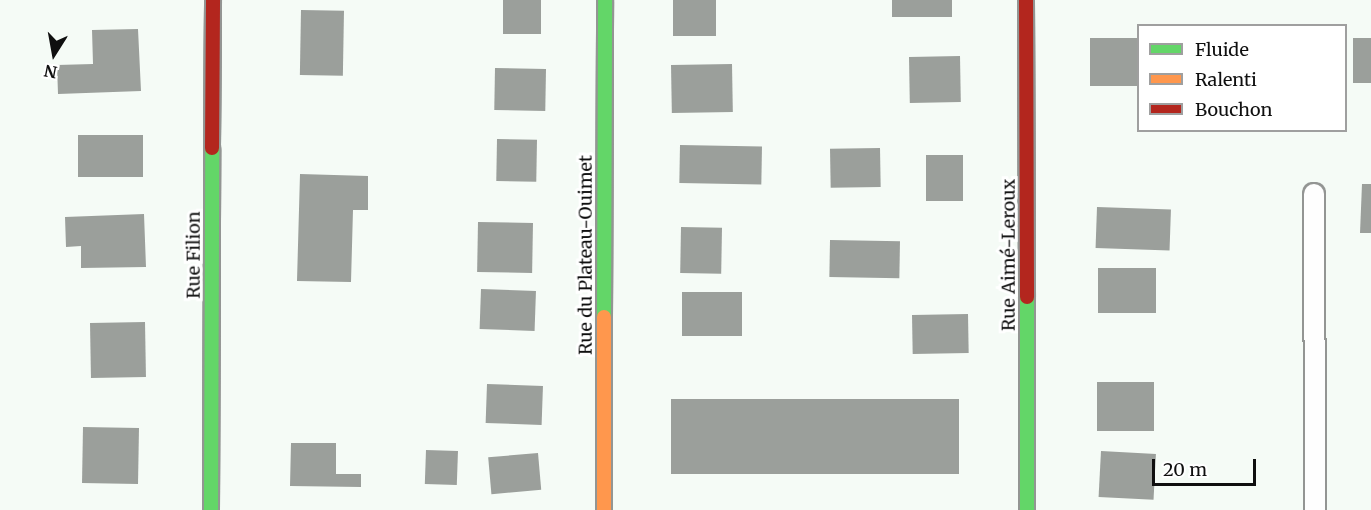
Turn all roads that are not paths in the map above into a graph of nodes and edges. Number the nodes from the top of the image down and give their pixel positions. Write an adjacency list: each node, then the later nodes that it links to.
1 (213, 0): 5 (street, Rue Filion)
2 (605, 0): 6 (street, Rue du Plateau-Ouimet)
3 (1026, 0): 7 (street, Rue Aimé-Leroux)
4 (1314, 194): 8 (lane)
5 (212, 510)
6 (604, 510)
7 (1028, 510)
8 (1315, 510)

